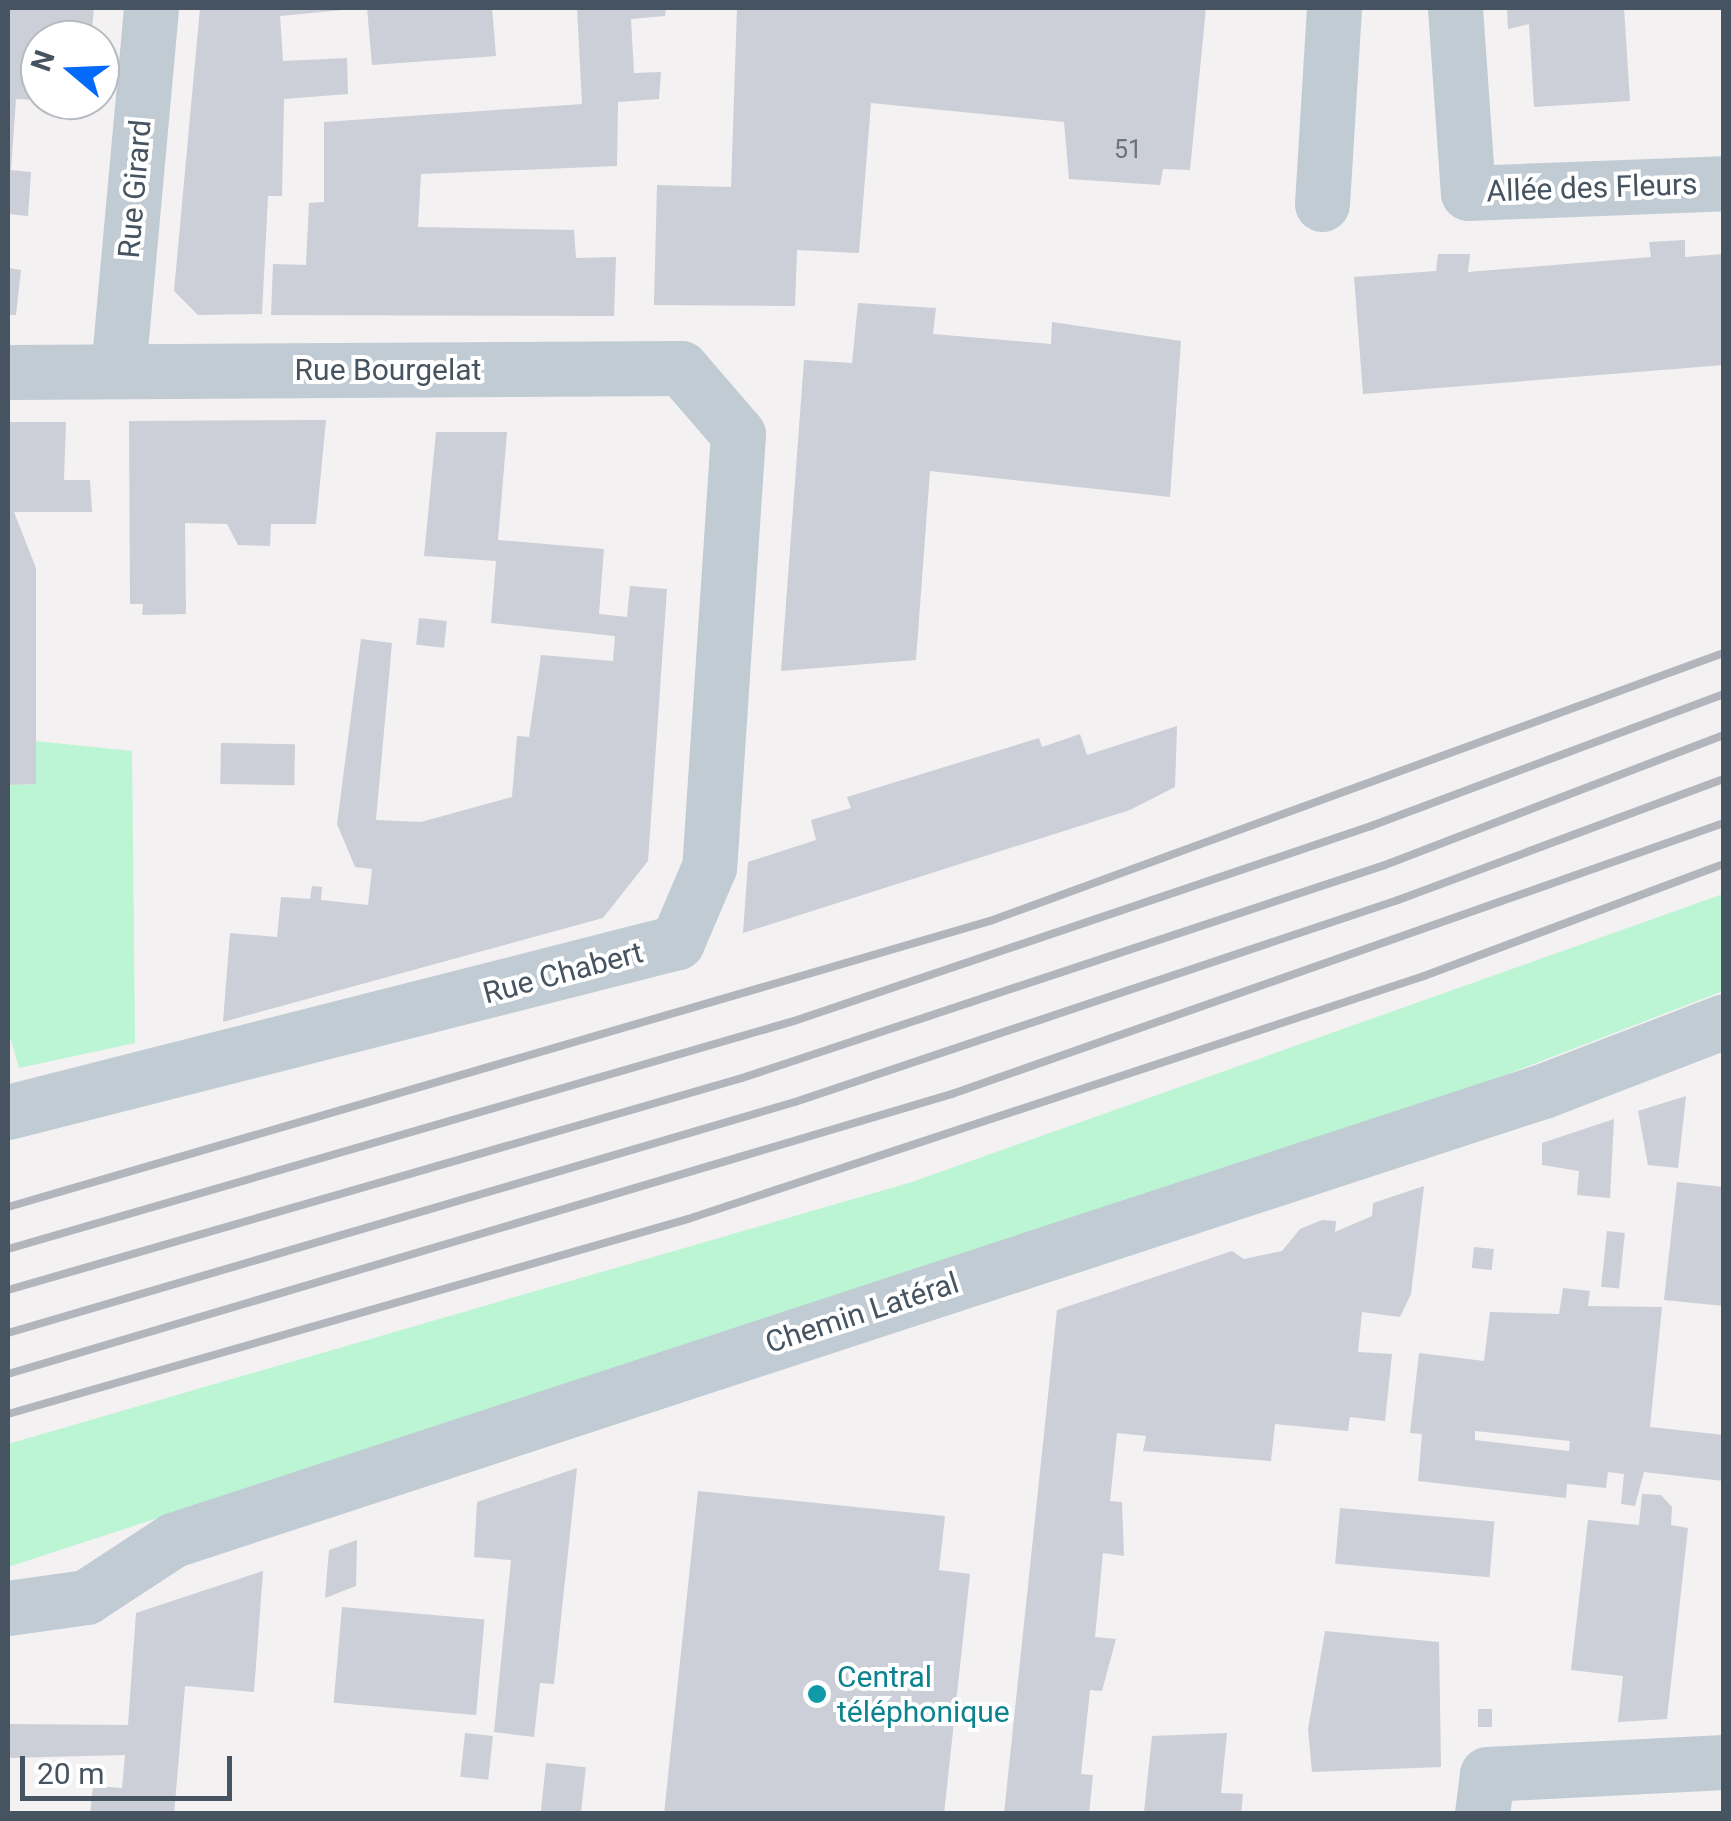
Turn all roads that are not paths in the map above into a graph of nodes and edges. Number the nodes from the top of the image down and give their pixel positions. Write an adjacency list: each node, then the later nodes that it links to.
1 (152, 8): 7 (street, Rue Girard)
2 (1334, 8): 5 (street)
3 (1455, 8): 4 (street, Allée des Fleurs)
4 (1724, 183)
5 (1322, 204)
6 (8, 372): 7 (street, Rue Bourgelat)
7 (118, 372): 8 (street, Rue Bourgelat)
8 (738, 434): 10 (street, Rue Chabert)
9 (1724, 1021): 11 (street, Chemin Latéral)
10 (8, 1112)
11 (8, 1608)
12 (1724, 1762): 13 (street)
13 (1482, 1814)

